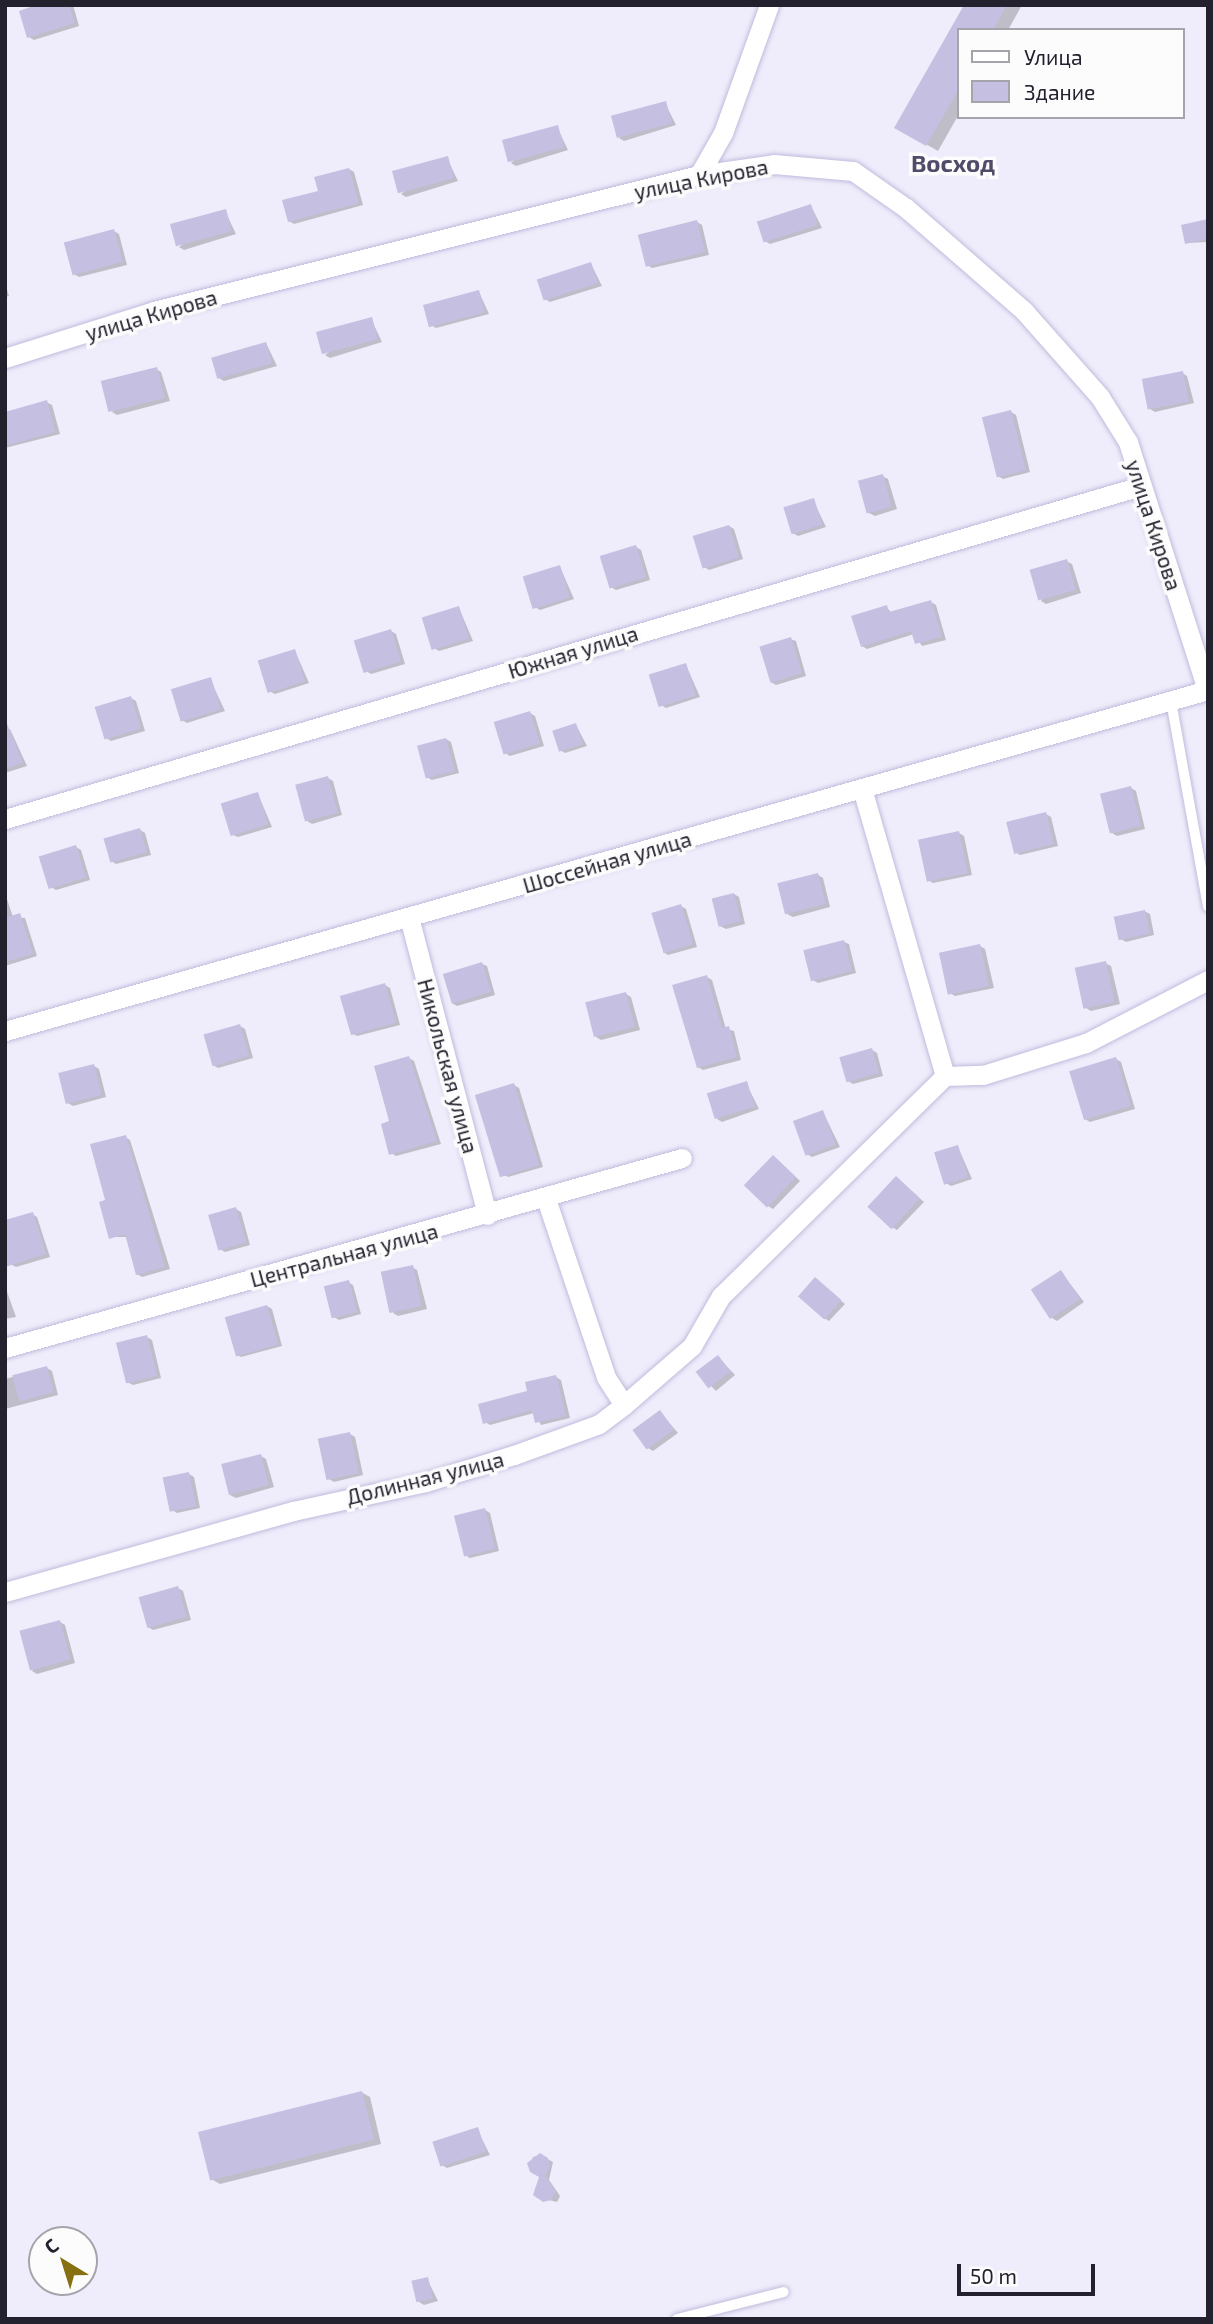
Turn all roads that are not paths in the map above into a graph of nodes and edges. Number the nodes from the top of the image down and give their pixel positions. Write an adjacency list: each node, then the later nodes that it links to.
1 (768, 5): 2 (street)
2 (699, 175): 3 (street, улица Кирова); 4 (street, улица Кирова)
3 (5, 358)
4 (1142, 486): 5 (street, улица Кирова); 8 (street, Южная улица)
5 (1207, 690): 6 (street, Шоссейная улица)
6 (1171, 701): 7 (street, Шоссейная улица); 9 (lane)
7 (862, 789): 10 (street, Шоссейная улица); 13 (street)
8 (5, 819)
9 (1208, 907)
10 (409, 917): 12 (street, Шоссейная улица); 16 (street, Никольская улица)
11 (1208, 980): 13 (street)
12 (5, 1031)
13 (945, 1076): 18 (street, Долинная улица)
14 (682, 1158): 15 (street, Центральная улица)
15 (546, 1199): 16 (street, Центральная улица); 18 (street)
16 (487, 1215): 17 (street, Центральная улица)
17 (5, 1348)
18 (624, 1405): 19 (street, Долинная улица)
19 (5, 1592)
20 (784, 2292): 21 (lane)
21 (677, 2319)

